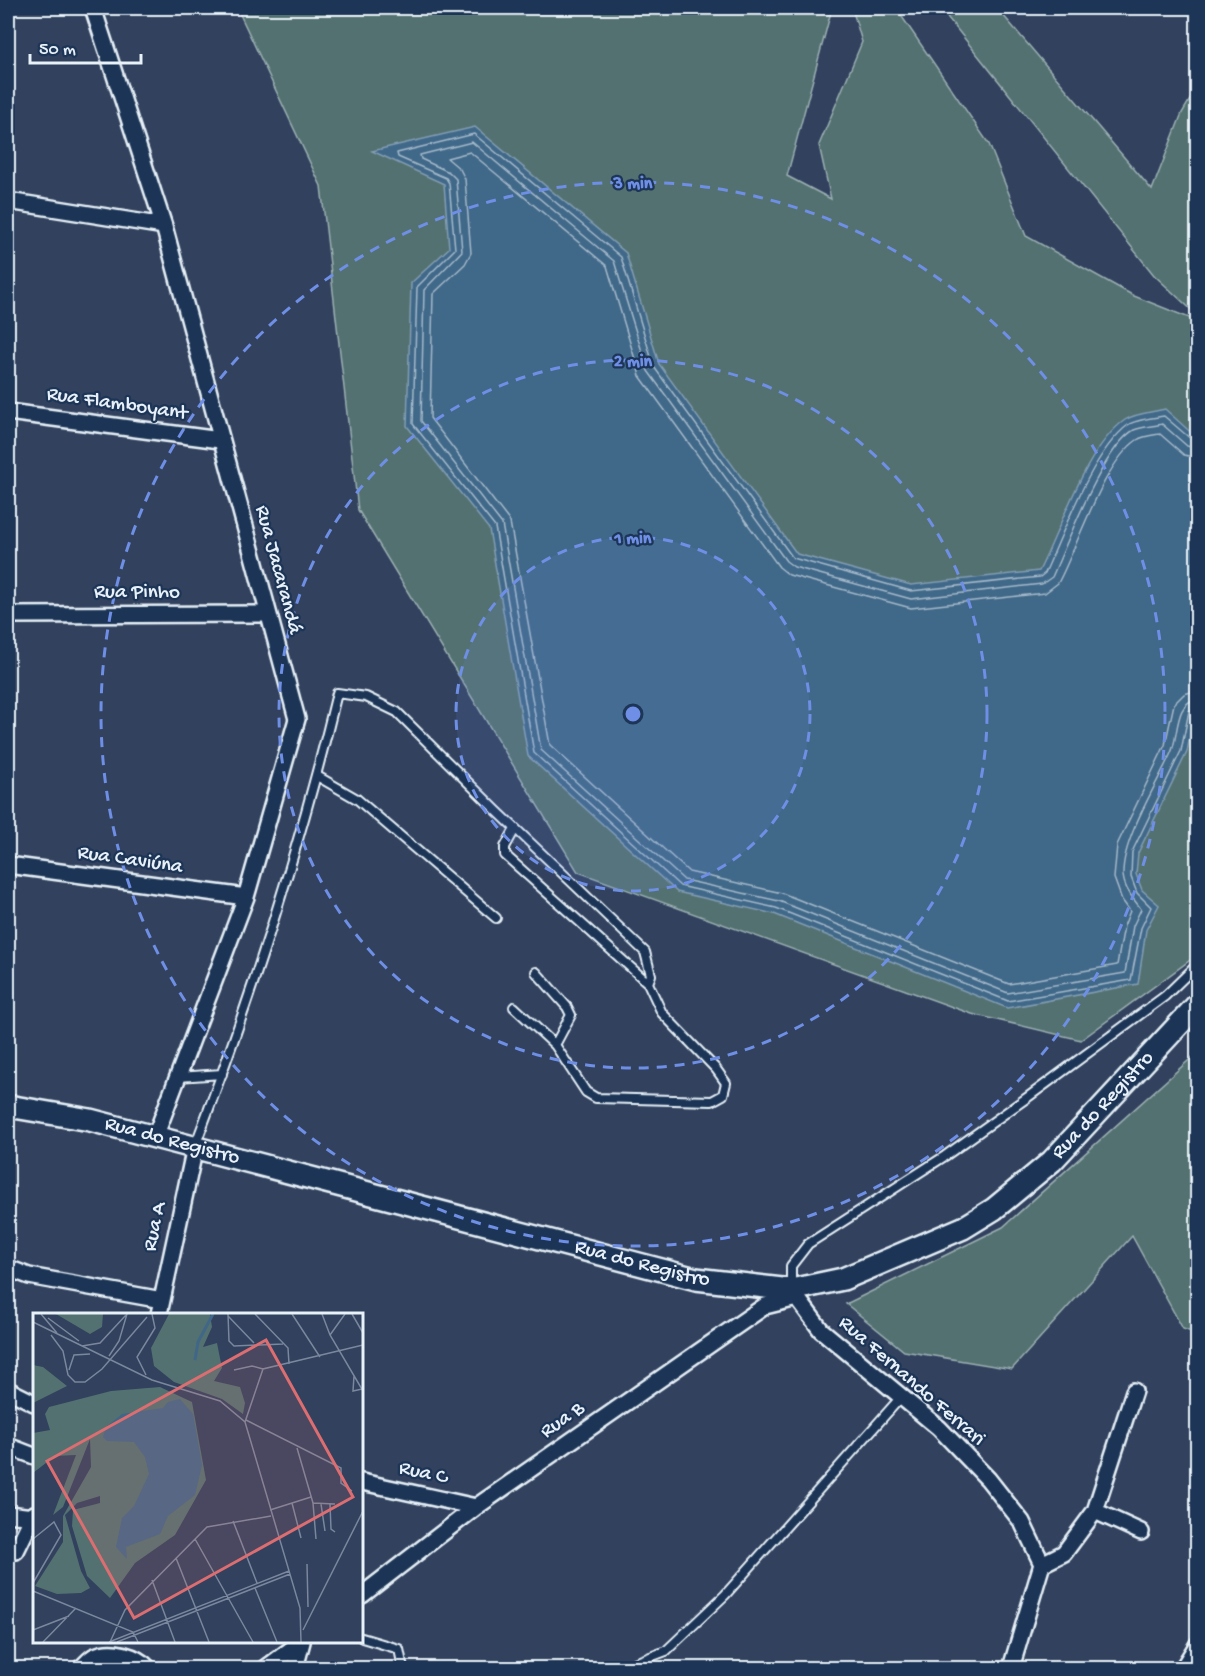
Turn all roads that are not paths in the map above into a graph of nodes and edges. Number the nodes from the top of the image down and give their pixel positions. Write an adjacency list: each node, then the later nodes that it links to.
1 (93, 8): 3 (street, Rua Jacarandá)
2 (8, 201): 3 (street)
3 (164, 226): 5 (street, Rua Jacarandá)
4 (8, 411): 5 (street, Rua Flamboyant)
5 (220, 440): 6 (street, Rua Jacarandá)
6 (266, 614): 7 (street, Rua Pinho); 11 (street, Rua Jacarandá)
7 (8, 615)
8 (317, 776): 9 (lane); 12 (lane); 19 (lane)
9 (515, 829): 15 (lane); 15 (lane)
10 (8, 865): 11 (street, Rua Caviúna)
11 (246, 897): 20 (street, Rua Jacarandá)
12 (496, 918)
13 (1197, 964): 25 (lane)
14 (536, 972): 18 (lane)
15 (648, 983): 18 (lane)
16 (1196, 1006): 25 (main road, Rua do Registro)
17 (514, 1007): 18 (lane)
18 (555, 1045)
19 (222, 1074): 20 (lane); 23 (lane)
20 (178, 1077): 22 (street, Rua Jacarandá)
21 (8, 1106): 22 (main road, Rua do Registro)
22 (155, 1137): 23 (main road, Rua do Registro)
23 (195, 1148): 25 (main road, Rua do Registro); 26 (street, Rua A)
24 (8, 1268): 26 (street)
25 (794, 1294): 29 (street, Rua Fernando Ferrari); 34 (street, Rua B)
26 (160, 1307)
27 (8, 1390): 30 (street)
28 (1134, 1391): 35 (street)
29 (902, 1396): 41 (street, Rua Fernando Ferrari); 52 (lane)
30 (33, 1402)
31 (8, 1446): 32 (street)
32 (33, 1456)
33 (363, 1482): 34 (street, Rua C)
34 (476, 1507): 42 (street, Rua B)
35 (1095, 1510): 39 (street); 41 (street)
36 (8, 1514): 37 (street)
37 (33, 1515)
38 (33, 1517): 40 (street)
39 (1141, 1532)
40 (12, 1552)
41 (1042, 1564): 53 (street)
42 (363, 1594)
43 (363, 1638): 51 (lane)
44 (299, 1643): 49 (street)
45 (301, 1643): 50 (street)
46 (1197, 1644): 54 (street)
47 (81, 1668): 48 (street)
48 (148, 1668)
49 (266, 1668)
50 (295, 1668)
51 (403, 1668)
52 (621, 1668)
53 (1011, 1668)
54 (1183, 1668)

